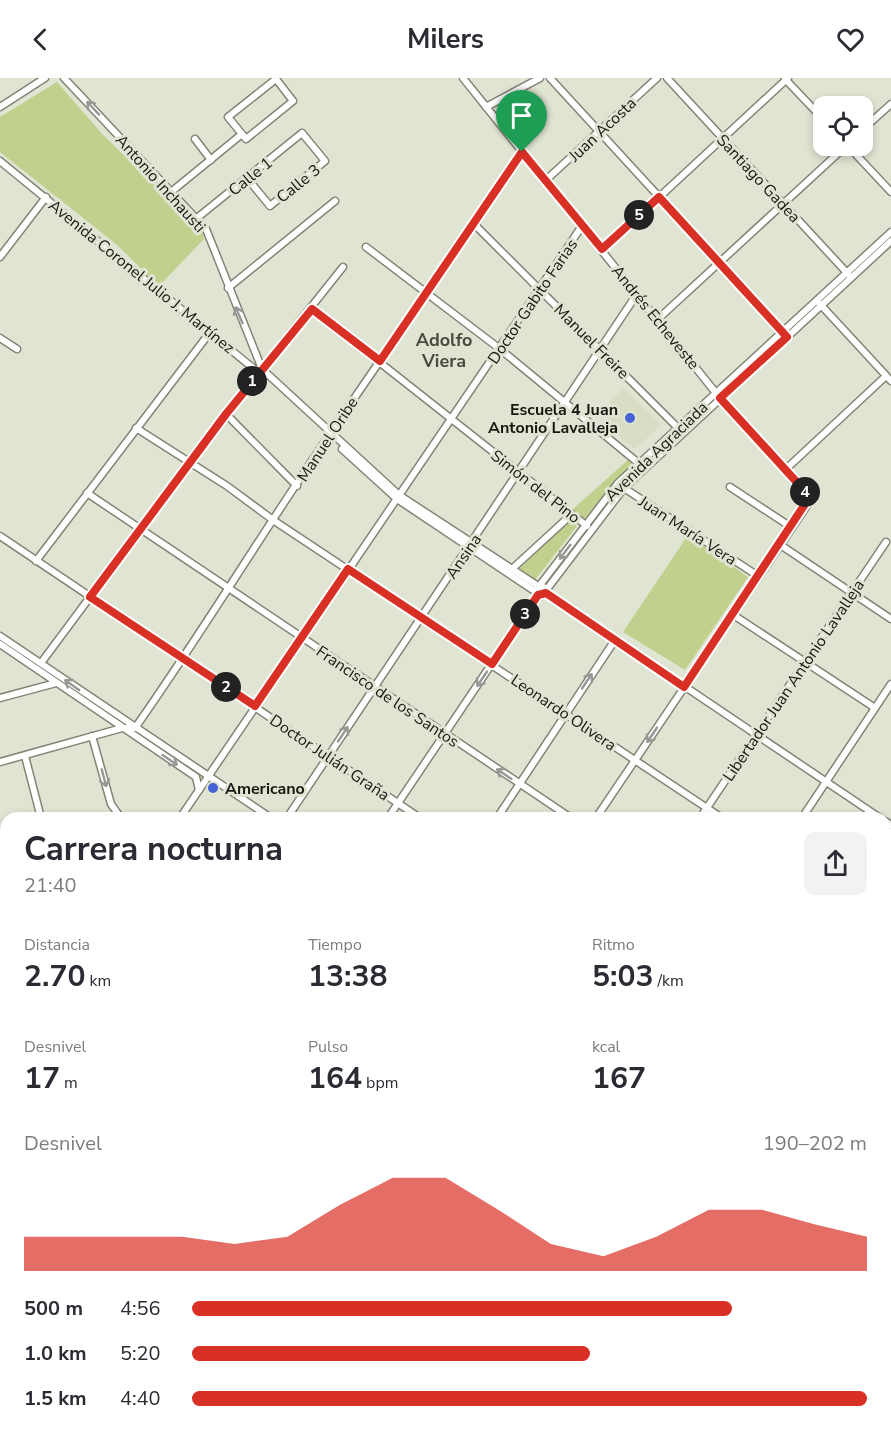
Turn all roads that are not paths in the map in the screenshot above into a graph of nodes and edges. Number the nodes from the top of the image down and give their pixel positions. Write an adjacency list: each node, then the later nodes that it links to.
1 (45, 78): 11 (street)
2 (64, 78): 27 (street, Antonio Inchausti, one-way to 2)
3 (463, 78): 12 (street, Andrés Echeveste)
4 (540, 78): 12 (street)
5 (550, 78): 15 (street)
6 (657, 78): 15 (street, Juan Acosta)
7 (667, 78): 18 (street, Santiago Gadea)
8 (276, 79): 16 (street); 16 (street)
9 (786, 79): 13 (street); 18 (street)
10 (891, 104): 14 (street)
11 (0, 107)
12 (486, 107): 19 (street, Andrés Echeveste)
13 (813, 108)
14 (873, 120)
15 (598, 132): 26 (street, Juan Acosta); 30 (street)
16 (244, 136): 23 (street)
17 (195, 139): 23 (street)
18 (722, 140): 30 (street); 32 (street, Santiago Gadea)
19 (522, 152): 26 (street, Andrés Echeveste); 34 (street, Manuel Oribe)
20 (836, 156): 32 (street)
21 (857, 156): 28 (street)
22 (0, 160): 29 (street, Avenida Coronel Julio J. Martínez)
23 (211, 160): 27 (street)
24 (325, 161): 25 (street, Calle 1); 25 (street, Calle 3)
25 (247, 178): 33 (street, Calle 1)
26 (546, 180): 35 (street, Andrés Echeveste)
27 (171, 192): 33 (street, Antonio Inchausti)
28 (891, 192)
29 (46, 197): 40 (street); 51 (street, Avenida Coronel Julio J. Martínez)
30 (659, 197): 39 (street); 41 (street)
31 (334, 201): 44 (street)
32 (783, 203): 41 (street); 43 (street, Santiago Gadea)
33 (197, 218): 44 (street, Antonio Inchausti)
34 (474, 224): 45 (street, Manuel Freire); 46 (street, Manuel Oribe)
35 (582, 226): 39 (street, Andrés Echeveste); 45 (street, Doctor Gabito Farias)
36 (891, 232): 43 (street, Avenida Agraciada)
37 (891, 241): 43 (street, Avenida Agraciada)
38 (366, 247): 46 (street)
39 (602, 249): 47 (street, Andrés Echeveste)
40 (0, 257)
41 (719, 262): 50 (street); 52 (street)
42 (343, 267): 49 (street)
43 (849, 275): 48 (street, Avenida Agraciada)
44 (228, 288): 58 (street, Antonio Inchausti, one-way to 44)
45 (541, 290): 55 (street, Doctor Gabito Farias); 56 (street, Manuel Freire)
46 (428, 293): 55 (street); 57 (street, Manuel Oribe)
47 (637, 294): 50 (street, Andrés Echeveste); 56 (street, Ansina)
48 (818, 303): 52 (street, Avenida Agraciada); 59 (street)
49 (312, 309): 57 (street, Simón del Pino); 58 (street)
50 (658, 319): 60 (street, Andrés Echeveste)
51 (212, 331): 58 (street, Avenida Coronel Julio J. Martínez); 64 (street)
52 (785, 334): 60 (street, Avenida Agraciada)
53 (0, 338): 54 (street)
54 (17, 349)
55 (500, 349): 61 (street); 63 (street, Doctor Gabito Farias)
56 (600, 350): 61 (street, Ansina); 65 (street, Manuel Freire)
57 (380, 361): 63 (street, Simón del Pino); 66 (street, Manuel Oribe)
58 (261, 371): 62 (street); 66 (street, Avenida Coronel Julio J. Martínez)
59 (889, 378): 69 (street)
60 (718, 395): 65 (street, Avenida Agraciada); 69 (street, Andrés Echeveste)
61 (564, 403): 68 (street); 70 (street, Ansina)
62 (226, 414): 67 (street); 71 (street)
63 (451, 418): 70 (street, Simón del Pino); 75 (street, Doctor Gabito Farias)
64 (136, 428): 67 (street, Leonardo Olivera); 74 (street)
65 (681, 430): 68 (street, Avenida Agraciada)
66 (329, 435): 71 (street, Manuel Oribe); 75 (street, Avenida Coronel Julio J. Martínez)
67 (189, 464): 77 (street, Leonardo Olivera); 80 (street)
68 (642, 466): 72 (street, Avenida Agraciada)
69 (786, 469): 79 (street, Andrés Echeveste)
70 (518, 472): 76 (street, Simón del Pino); 85 (street, Ansina)
71 (297, 486): 77 (street, Manuel Oribe)
72 (621, 486): 78 (street, Avenida Agraciada); 81 (street, Avenida Agraciada); 89 (street, Juan María Vera)
73 (730, 487): 79 (street)
74 (87, 494): 80 (street, Francisco de los Santos); 86 (street)
75 (398, 497): 85 (street, Avenida Coronel Julio J. Martínez); 87 (street, Doctor Gabito Farias)
76 (572, 514): 78 (street, Simón del Pino); 88 (street)
77 (273, 520): 87 (street, Leonardo Olivera); 90 (street, Manuel Oribe)
78 (586, 525): 81 (street, Simón del Pino); 91 (street, Avenida Agraciada, one-way to 91)
79 (791, 527): 84 (street)
80 (140, 529): 90 (street, Francisco de los Santos); 93 (street)
81 (592, 530): 91 (street, Avenida Agraciada)
82 (0, 537): 86 (street, Doctor Julián Graña)
83 (886, 542): 92 (street, Libertador Juan Antonio Lavalleja)
84 (779, 544): 89 (street); 92 (street)
85 (470, 545): 88 (street, Avenida Coronel Julio J. Martínez); 91 (street, Avenida Coronel Julio J. Martínez); 95 (street, Ansina)
86 (36, 561): 93 (street, Doctor Julián Graña)
87 (348, 569): 95 (street, Leonardo Olivera); 98 (street, Doctor Gabito Farias)
88 (512, 569): 91 (street, Avenida Coronel Julio J. Martínez)
89 (758, 576): 94 (street)
90 (228, 588): 98 (street, Francisco de los Santos); 101 (street, Manuel Oribe)
91 (541, 590): 99 (street, Avenida Coronel Julio J. Martínez); 104 (street)
92 (851, 593): 96 (street); 102 (street, Libertador Juan Antonio Lavalleja)
93 (90, 597): 101 (street, Doctor Julián Graña); 103 (street)
94 (732, 614): 102 (street); 108 (street)
95 (422, 618): 104 (street, Leonardo Olivera); 107 (street, Ansina)
96 (891, 619)
97 (0, 636): 103 (street)
98 (302, 637): 107 (street, Francisco de los Santos); 110 (street, Doctor Gabito Farias)
99 (615, 640): 108 (street, Avenida Coronel Julio J. Martínez); 112 (street, one-way to 99)
100 (0, 644): 105 (street)
101 (184, 658): 110 (street, Doctor Julián Graña); 114 (street, Manuel Oribe)
102 (805, 661): 111 (street); 116 (street, Libertador Juan Antonio Lavalleja)
103 (40, 663): 114 (street, one-way to 103)
104 (492, 664): 112 (street, Leonardo Olivera); 115 (street, one-way to 115)
105 (56, 683): 109 (street); 113 (street)
106 (891, 684): 111 (street)
107 (375, 687): 115 (street, Francisco de los Santos); 119 (street, Ansina, one-way to 107)
108 (684, 687): 116 (street, Avenida Coronel Julio J. Martínez); 120 (street, one-way to 120)
109 (0, 698)
110 (255, 706): 119 (street, Doctor Julián Graña); 122 (street, Doctor Gabito Farias)
111 (874, 708): 123 (street)
112 (566, 713): 120 (street, Leonardo Olivera); 124 (street)
113 (122, 728): 114 (street); 117 (street); 125 (street, one-way to 125)
114 (135, 728): 122 (street)
115 (446, 734): 124 (street, Francisco de los Santos, one-way to 115); 126 (street)
116 (756, 735): 123 (street, Avenida Coronel Julio J. Martínez); 127 (street, Libertador Juan Antonio Lavalleja)
117 (92, 736): 118 (street); 129 (street, one-way to 129)
118 (25, 756): 121 (street); 128 (street)
119 (327, 758): 126 (street, Doctor Julián Graña); 132 (street, Ansina)
120 (635, 760): 127 (street, Leonardo Olivera); 137 (street)
121 (0, 762)
122 (208, 776): 125 (street, Doctor Gabito Farias); 131 (street)
123 (826, 782): 140 (street); 141 (street, Avenida Coronel Julio J. Martínez)
124 (519, 784): 135 (street); 136 (street, Francisco de los Santos)
125 (199, 790): 130 (street, Doctor Gabito Farias)
126 (398, 803): 133 (street); 134 (street, Doctor Julián Graña)
127 (707, 808): 138 (street, Libertador Juan Antonio Lavalleja); 139 (street, Leonardo Olivera)
128 (39, 812)
129 (117, 812)
130 (184, 812)
131 (262, 812)
132 (291, 812)
133 (392, 812)
134 (411, 812)
135 (501, 812)
136 (561, 812)
137 (600, 812)
138 (704, 812)
139 (713, 812)
140 (806, 812)
141 (871, 812)

